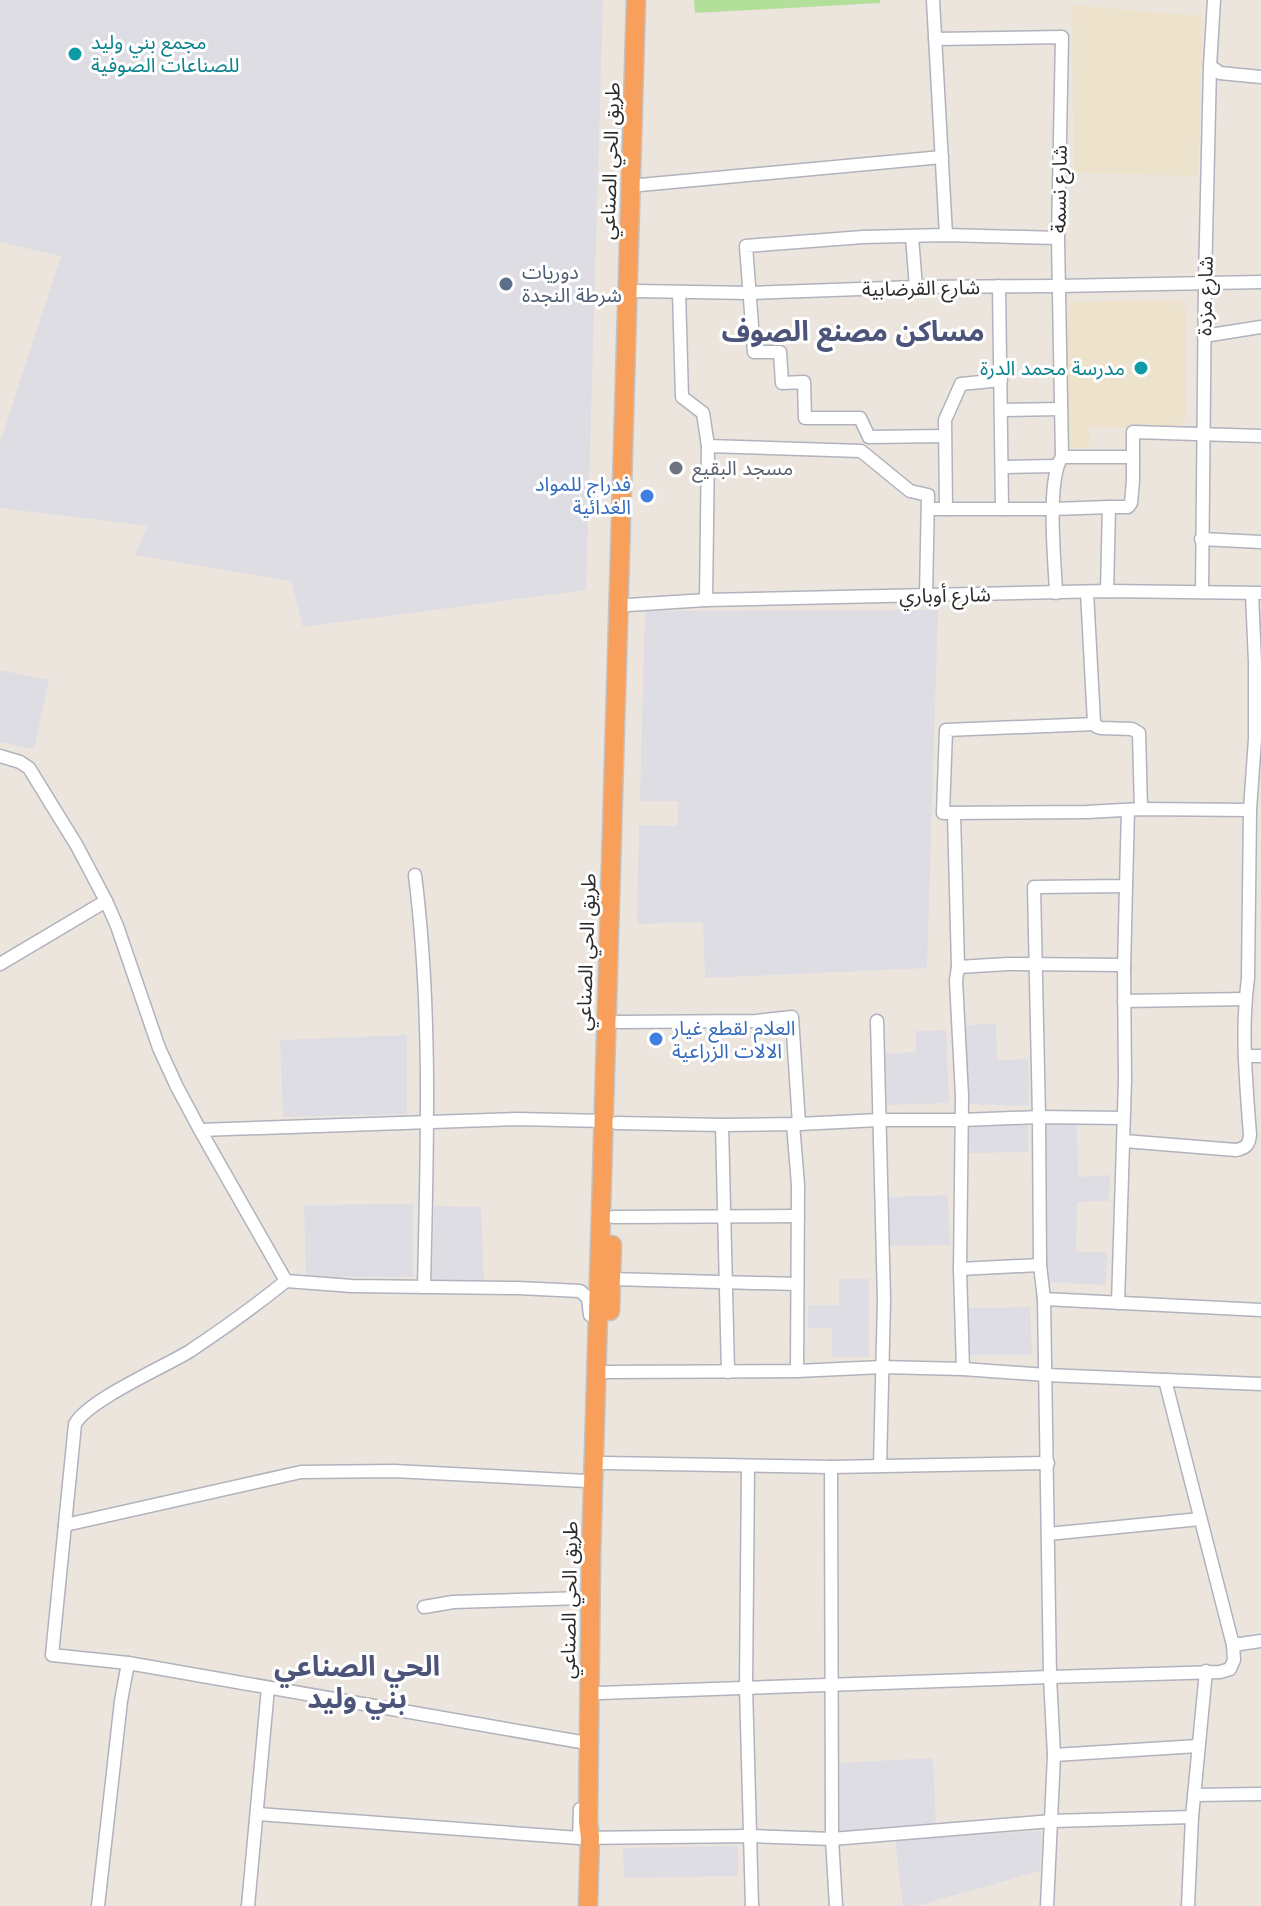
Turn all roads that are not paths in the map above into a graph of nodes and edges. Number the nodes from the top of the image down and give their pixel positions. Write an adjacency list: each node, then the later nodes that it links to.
1 (636, 0): 74 (highway, طريق الحي الصناعي)
2 (646, 0): 9 (highway)
3 (933, 0): 5 (street)
4 (1214, 0): 6 (street, شارع مزدة)
5 (935, 39): 8 (street); 12 (street, شارع نسمة)
6 (1210, 66): 7 (street); 13 (street, شارع مزدة)
7 (1261, 77)
8 (942, 157): 9 (street); 10 (street)
9 (640, 185): 18 (highway)
10 (946, 235): 11 (street); 12 (street)
11 (912, 237): 17 (street); 20 (street)
12 (1058, 238): 16 (street, شارع نسمة)
13 (1205, 282): 14 (street, شارع القرضابية); 16 (street, شارع القرضابية); 22 (street, شارع مزدة)
14 (1261, 282)
15 (999, 286): 16 (street, شارع القرضابية); 17 (street, شارع القرضابية); 23 (street)
16 (1058, 286): 24 (street, شارع نسمة)
17 (916, 287): 20 (street, شارع القرضابية)
18 (637, 291): 19 (street, شارع القرضابية); 49 (highway)
19 (679, 292): 20 (street, شارع القرضابية); 30 (street)
20 (749, 293): 29 (street)
21 (1261, 327): 22 (street)
22 (1204, 336): 26 (street, شارع مزدة)
23 (1001, 380): 25 (street); 27 (street)
24 (1061, 409): 25 (street); 33 (street, شارع نسمة)
25 (1001, 410): 34 (street)
26 (1203, 433): 28 (street); 32 (street); 40 (street, شارع مزدة)
27 (945, 436): 29 (street); 37 (street)
28 (1261, 436)
29 (869, 437): 31 (street)
30 (708, 446): 31 (street); 48 (street)
31 (861, 451): 36 (street)
32 (1133, 457): 33 (street); 35 (street)
33 (1059, 462): 34 (street); 39 (street, شارع نسمة)
34 (1002, 467): 38 (street)
35 (1109, 507): 39 (street); 42 (street)
36 (928, 509): 37 (street); 47 (street)
37 (946, 509): 38 (street)
38 (1002, 509): 39 (street)
39 (1053, 509): 45 (street, شارع نسمة)
40 (1201, 539): 41 (street); 44 (street, شارع مزدة)
41 (1261, 542)
42 (1107, 591): 43 (street, شارع أوباري); 44 (street, شارع أوباري)
43 (1087, 592): 45 (street, شارع أوباري); 50 (street)
44 (1202, 592): 46 (street, شارع أوباري)
45 (1056, 593): 47 (street, شارع أوباري)
46 (1256, 593): 53 (street)
47 (926, 595): 48 (street, شارع أوباري)
48 (706, 600): 49 (street, شارع أوباري)
49 (628, 605): 66 (highway)
50 (1095, 724): 52 (street); 54 (street)
51 (0, 756): 57 (street)
52 (1135, 809): 53 (street); 54 (street); 56 (street)
53 (1250, 810): 62 (street)
54 (954, 813): 60 (street)
55 (415, 875): 73 (street)
56 (1126, 886): 59 (street); 61 (street)
57 (106, 901): 58 (street); 77 (street)
58 (0, 964)
59 (1036, 964): 60 (street); 61 (street); 69 (street)
60 (958, 967): 72 (street)
61 (1124, 970): 64 (street)
62 (1255, 978): 63 (street)
63 (1245, 999): 64 (street); 67 (street)
64 (1124, 1001): 70 (street)
65 (877, 1021): 71 (street)
66 (618, 1022): 74 (highway); 75 (street)
67 (1245, 1056): 68 (street); 78 (street)
68 (1261, 1056)
69 (1039, 1117): 70 (street); 72 (street); 82 (street)
70 (1123, 1118): 78 (street)
71 (879, 1120): 72 (street); 75 (street); 92 (street)
72 (961, 1120): 83 (street)
73 (427, 1122): 74 (street); 77 (street); 87 (street)
74 (610, 1122): 76 (street); 80 (highway); 88 (highway, طريق الحي الصناعي)
75 (796, 1124): 76 (street); 79 (street)
76 (722, 1125): 81 (street)
77 (200, 1130): 84 (street)
78 (1124, 1141): 90 (street)
79 (798, 1216): 81 (street); 86 (street)
80 (613, 1217): 81 (street); 88 (highway)
81 (724, 1217): 85 (street)
82 (1040, 1265): 83 (street); 89 (street)
83 (960, 1269): 93 (street)
84 (286, 1281): 87 (street); 107 (street)
85 (726, 1282): 86 (street); 88 (street); 96 (street)
86 (796, 1284): 94 (street)
87 (424, 1287): 88 (street)
88 (597, 1287): 95 (highway); 105 (street); 129 (highway, طريق الحي الصناعي)
89 (1044, 1299): 90 (street); 97 (street)
90 (1118, 1303): 91 (street)
91 (1261, 1310)
92 (882, 1367): 93 (street); 94 (street); 103 (street)
93 (963, 1369): 97 (street)
94 (797, 1371): 96 (street)
95 (607, 1372): 96 (street); 100 (highway)
96 (728, 1372)
97 (1046, 1375): 98 (street); 101 (street)
98 (1165, 1380): 99 (street); 106 (street)
99 (1261, 1384)
100 (604, 1463): 102 (street); 119 (highway)
101 (1048, 1463): 103 (street); 108 (street)
102 (748, 1466): 104 (street); 117 (street)
103 (880, 1466): 104 (street)
104 (831, 1467): 116 (street)
105 (586, 1481): 107 (street); 109 (street)
106 (1200, 1519): 108 (street); 112 (street)
107 (65, 1525): 113 (street)
108 (1048, 1534): 115 (street)
109 (584, 1598): 110 (street); 120 (street)
110 (424, 1607)
111 (1261, 1641): 112 (street)
112 (1233, 1645): 114 (street)
113 (128, 1663): 118 (street); 131 (street)
114 (1206, 1671): 115 (street); 121 (street)
115 (1050, 1677): 116 (street); 122 (street)
116 (831, 1685): 117 (street); 130 (street)
117 (746, 1687): 119 (street); 128 (street)
118 (268, 1688): 120 (street); 125 (street)
119 (599, 1693): 129 (highway)
120 (581, 1742): 129 (street)
121 (1198, 1746): 122 (street); 124 (street)
122 (1054, 1755): 127 (street)
123 (1261, 1794): 124 (street)
124 (1194, 1795): 126 (street)
125 (258, 1814): 129 (street); 132 (street)
126 (1192, 1817): 127 (street); 137 (street)
127 (1052, 1821): 130 (street); 136 (street)
128 (751, 1836): 129 (street); 130 (street); 134 (street)
129 (584, 1838): 133 (highway, طريق الحي الصناعي)
130 (832, 1839): 135 (street)
131 (98, 1906)
132 (248, 1906)
133 (588, 1906)
134 (752, 1906)
135 (836, 1906)
136 (1047, 1906)
137 (1188, 1906)

